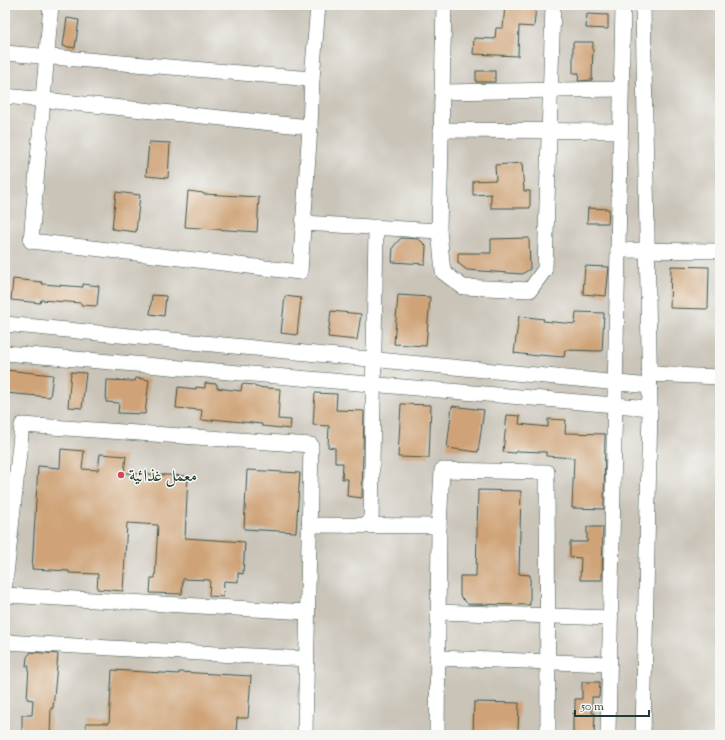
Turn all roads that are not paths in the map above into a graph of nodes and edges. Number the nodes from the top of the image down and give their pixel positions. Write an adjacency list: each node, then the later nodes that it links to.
1 (51, 5): 8 (street)
2 (318, 5): 9 (street)
3 (444, 5): 12 (street)
4 (553, 5): 11 (street)
5 (622, 5): 10 (street)
6 (643, 5): 23 (street)
7 (5, 52): 8 (street)
8 (46, 56): 9 (street); 14 (street)
9 (312, 79): 15 (street)
10 (621, 89): 11 (street); 18 (street)
11 (550, 91): 12 (street); 17 (street)
12 (442, 92): 16 (street)
13 (5, 96): 14 (street)
14 (42, 100): 15 (street); 19 (street)
15 (310, 127): 19 (street)
16 (441, 130): 17 (street); 21 (street)
17 (549, 131): 18 (street); 21 (street)
18 (620, 132): 22 (street)
19 (303, 223): 20 (street)
20 (376, 227): 21 (street); 27 (street)
21 (439, 231)
22 (618, 250): 23 (street); 30 (street)
23 (647, 251): 24 (street); 29 (street)
24 (720, 251)
25 (5, 324): 27 (street)
26 (5, 353): 31 (street)
27 (373, 359): 30 (street); 31 (street)
28 (720, 377): 29 (street)
29 (650, 380): 30 (street); 33 (street)
30 (615, 382): 32 (street)
31 (372, 385): 32 (street); 35 (street)
32 (614, 406): 33 (street); 42 (street)
33 (650, 408): 52 (street)
34 (309, 525): 35 (street); 37 (street); 39 (street)
35 (371, 526): 36 (street)
36 (439, 526): 40 (street); 41 (street)
37 (5, 584)
38 (5, 595): 39 (street)
39 (307, 612): 45 (street)
40 (438, 612): 41 (street); 44 (street)
41 (548, 615): 42 (street); 46 (street)
42 (610, 618): 47 (street)
43 (5, 642): 45 (street)
44 (438, 658): 46 (street); 49 (street)
45 (306, 659): 48 (street)
46 (548, 662): 47 (street); 50 (street)
47 (609, 664): 51 (street)
48 (304, 735)
49 (437, 735)
50 (548, 735)
51 (608, 735)
52 (643, 735)

